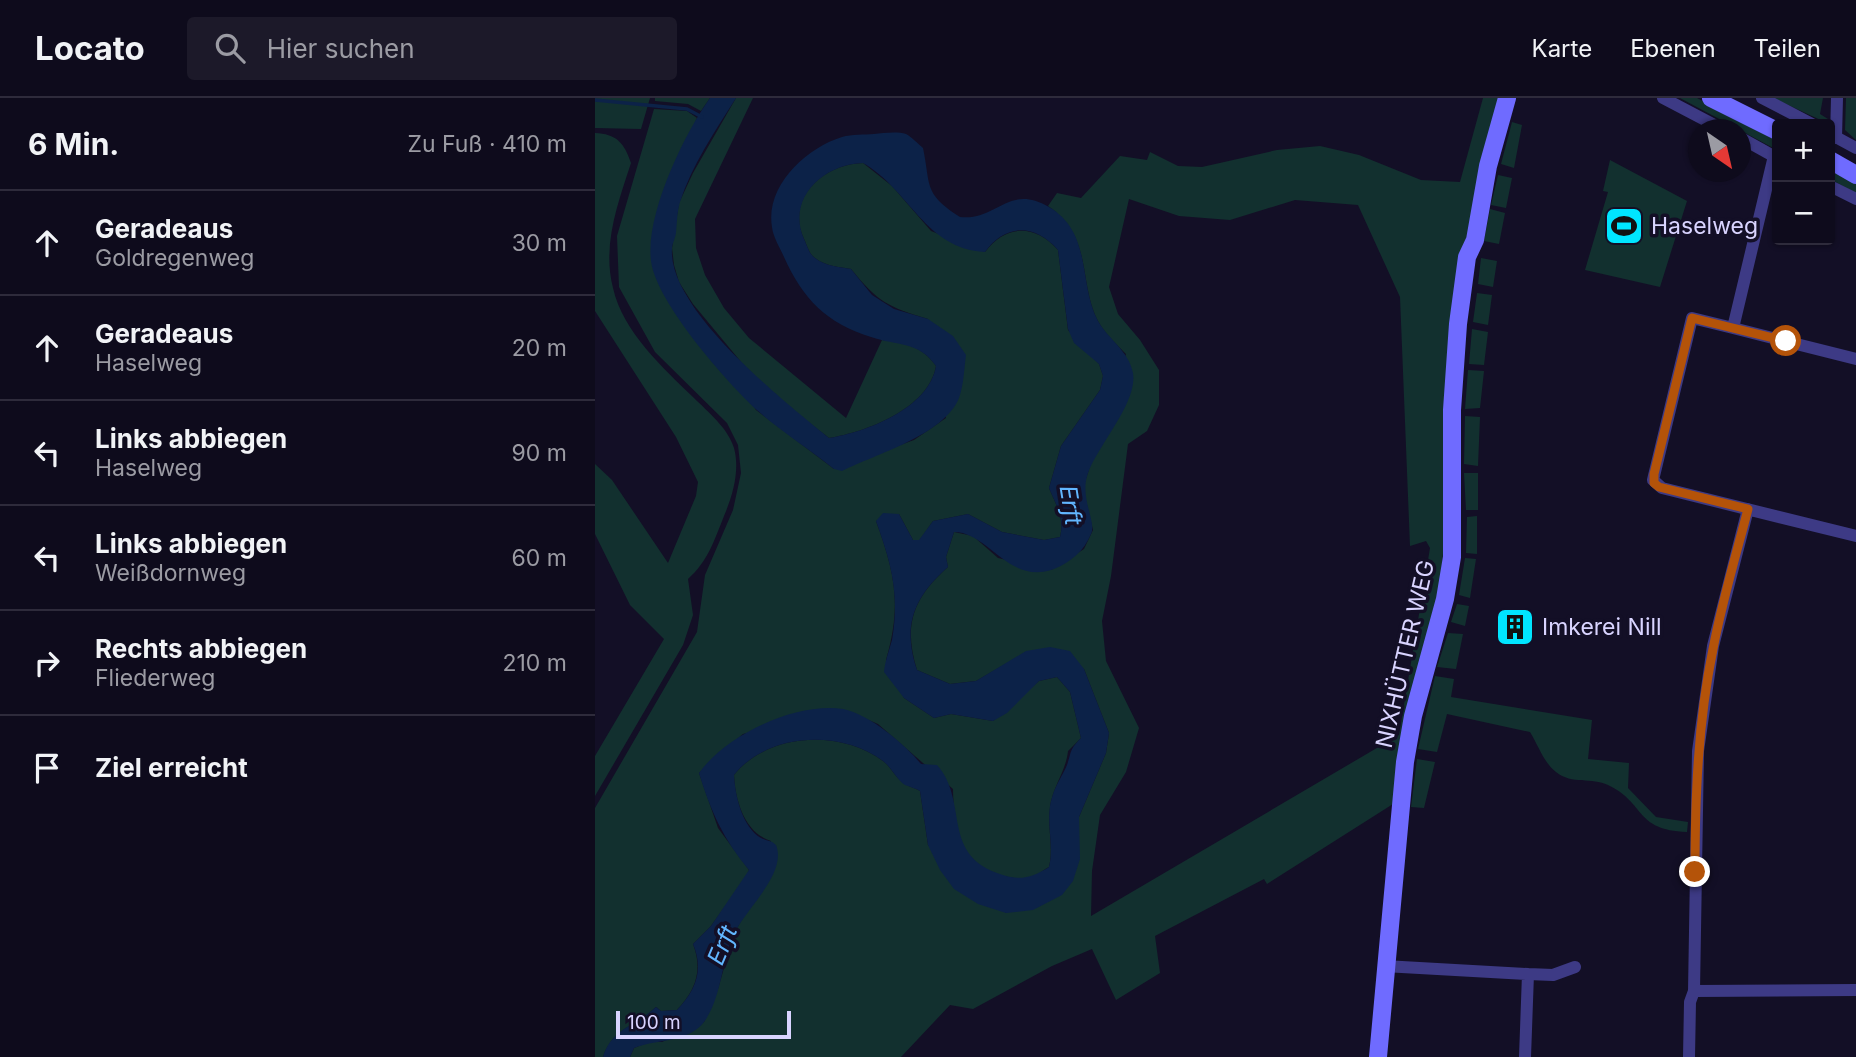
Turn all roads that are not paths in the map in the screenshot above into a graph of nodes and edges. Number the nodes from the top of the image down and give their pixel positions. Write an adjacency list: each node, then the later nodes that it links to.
1 (1507, 98): 23 (main road, NIXHÜTTER WEG)
2 (1663, 98): 6 (street)
3 (1711, 98): 9 (main road)
4 (1762, 98): 7 (street)
5 (1837, 98): 8 (street)
6 (1703, 119)
7 (1802, 119)
8 (1835, 119)
9 (1772, 128)
10 (1835, 137): 12 (street)
11 (1751, 144): 13 (street)
12 (1856, 148)
13 (1772, 155)
14 (1835, 163): 16 (main road)
15 (1772, 169): 19 (street)
16 (1856, 174)
17 (1835, 188): 18 (street)
18 (1856, 199)
19 (1733, 328): 20 (street); 21 (street)
20 (1856, 359)
21 (1748, 509): 22 (street); 27 (street)
22 (1856, 536)
23 (1384, 966): 25 (street); 28 (main road, NIXHÜTTER WEG)
24 (1576, 967): 25 (street)
25 (1528, 974): 29 (street)
26 (1856, 990): 27 (street)
27 (1694, 991): 30 (street)
28 (1378, 1057)
29 (1525, 1057)
30 (1689, 1057)

